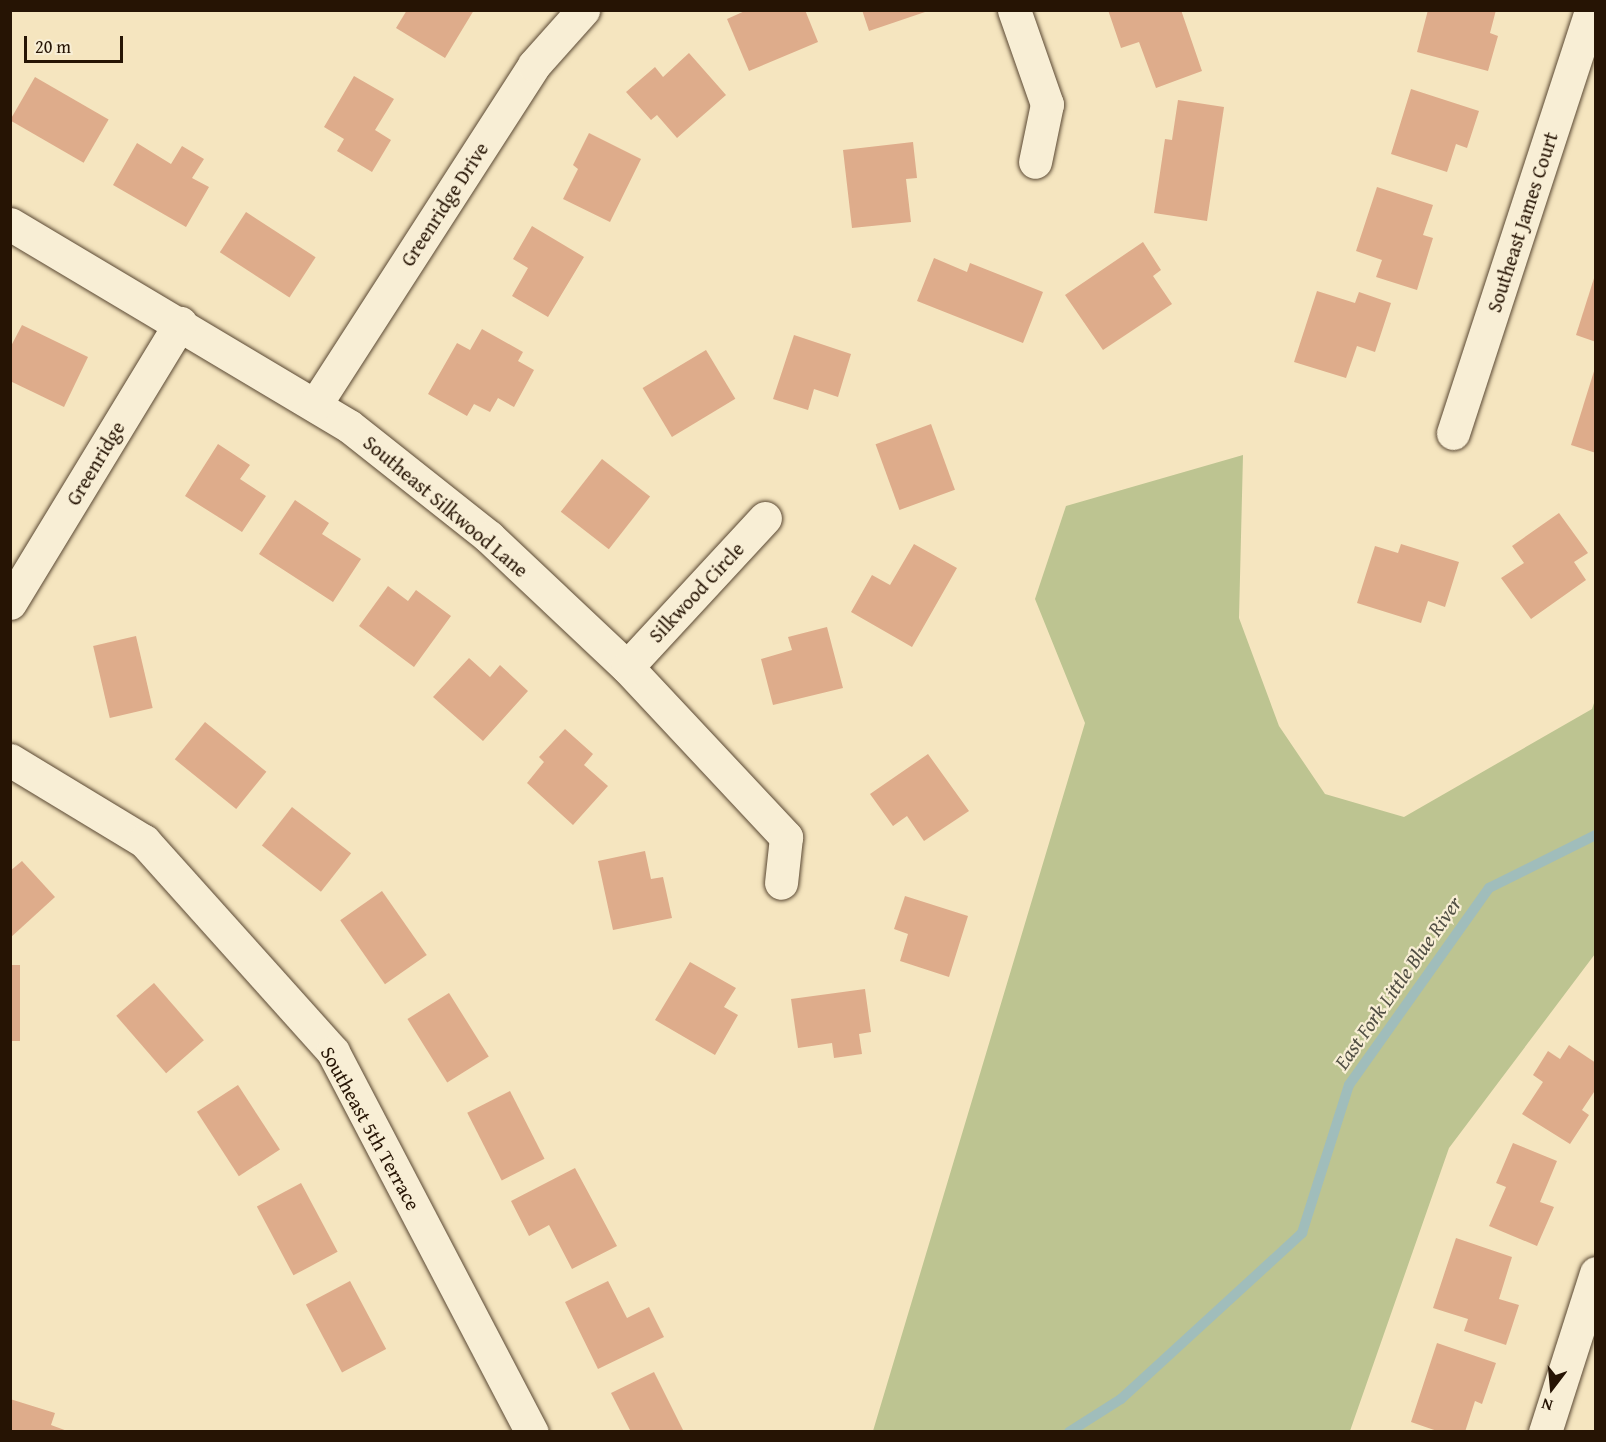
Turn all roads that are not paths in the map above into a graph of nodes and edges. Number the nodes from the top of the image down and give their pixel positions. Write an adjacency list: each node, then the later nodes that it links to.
1 (583, 10): 7 (street, Greenridge Drive)
2 (1014, 10): 4 (street)
3 (1591, 10): 8 (street, Southeast James Court)
4 (1035, 162)
5 (10, 224): 6 (street, Southeast Silkwood Lane)
6 (180, 323): 7 (street, Southeast Silkwood Lane); 10 (street, Greenridge)
7 (315, 405): 11 (street, Southeast Silkwood Lane)
8 (1453, 433)
9 (765, 518): 11 (street, Silkwood Circle)
10 (10, 603)
11 (627, 667): 13 (street, Southeast Silkwood Lane)
12 (10, 760): 15 (street, Southeast 5th Terrace)
13 (781, 883)
14 (1596, 1273): 16 (street)
15 (532, 1431)
16 (1545, 1431)

